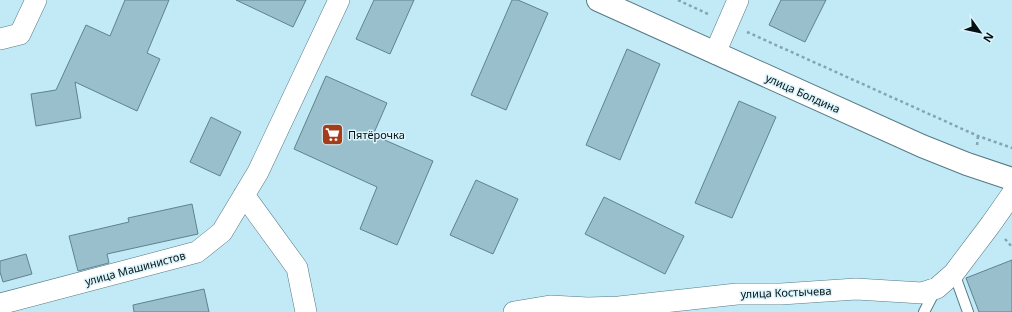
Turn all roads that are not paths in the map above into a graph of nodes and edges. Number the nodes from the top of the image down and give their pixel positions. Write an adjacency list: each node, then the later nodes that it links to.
1 (36, 0): 5 (street)
2 (339, 0): 9 (street, улица Машинистов)
3 (598, 0): 6 (main road, улица Болдина)
4 (738, 0): 6 (street)
5 (0, 39)
6 (715, 53): 7 (main road, улица Болдина)
7 (1012, 179)
8 (1012, 194): 10 (street, улица Костычева)
9 (244, 195): 12 (street, улица Машинистов); 14 (street)
10 (954, 273): 11 (street, улица Костычева); 17 (lane)
11 (937, 288): 13 (street, улица Костычева); 16 (lane)
12 (0, 304)
13 (569, 310): 15 (street, улица Костычева)
14 (306, 312)
15 (514, 312)
16 (924, 312)
17 (968, 312)

